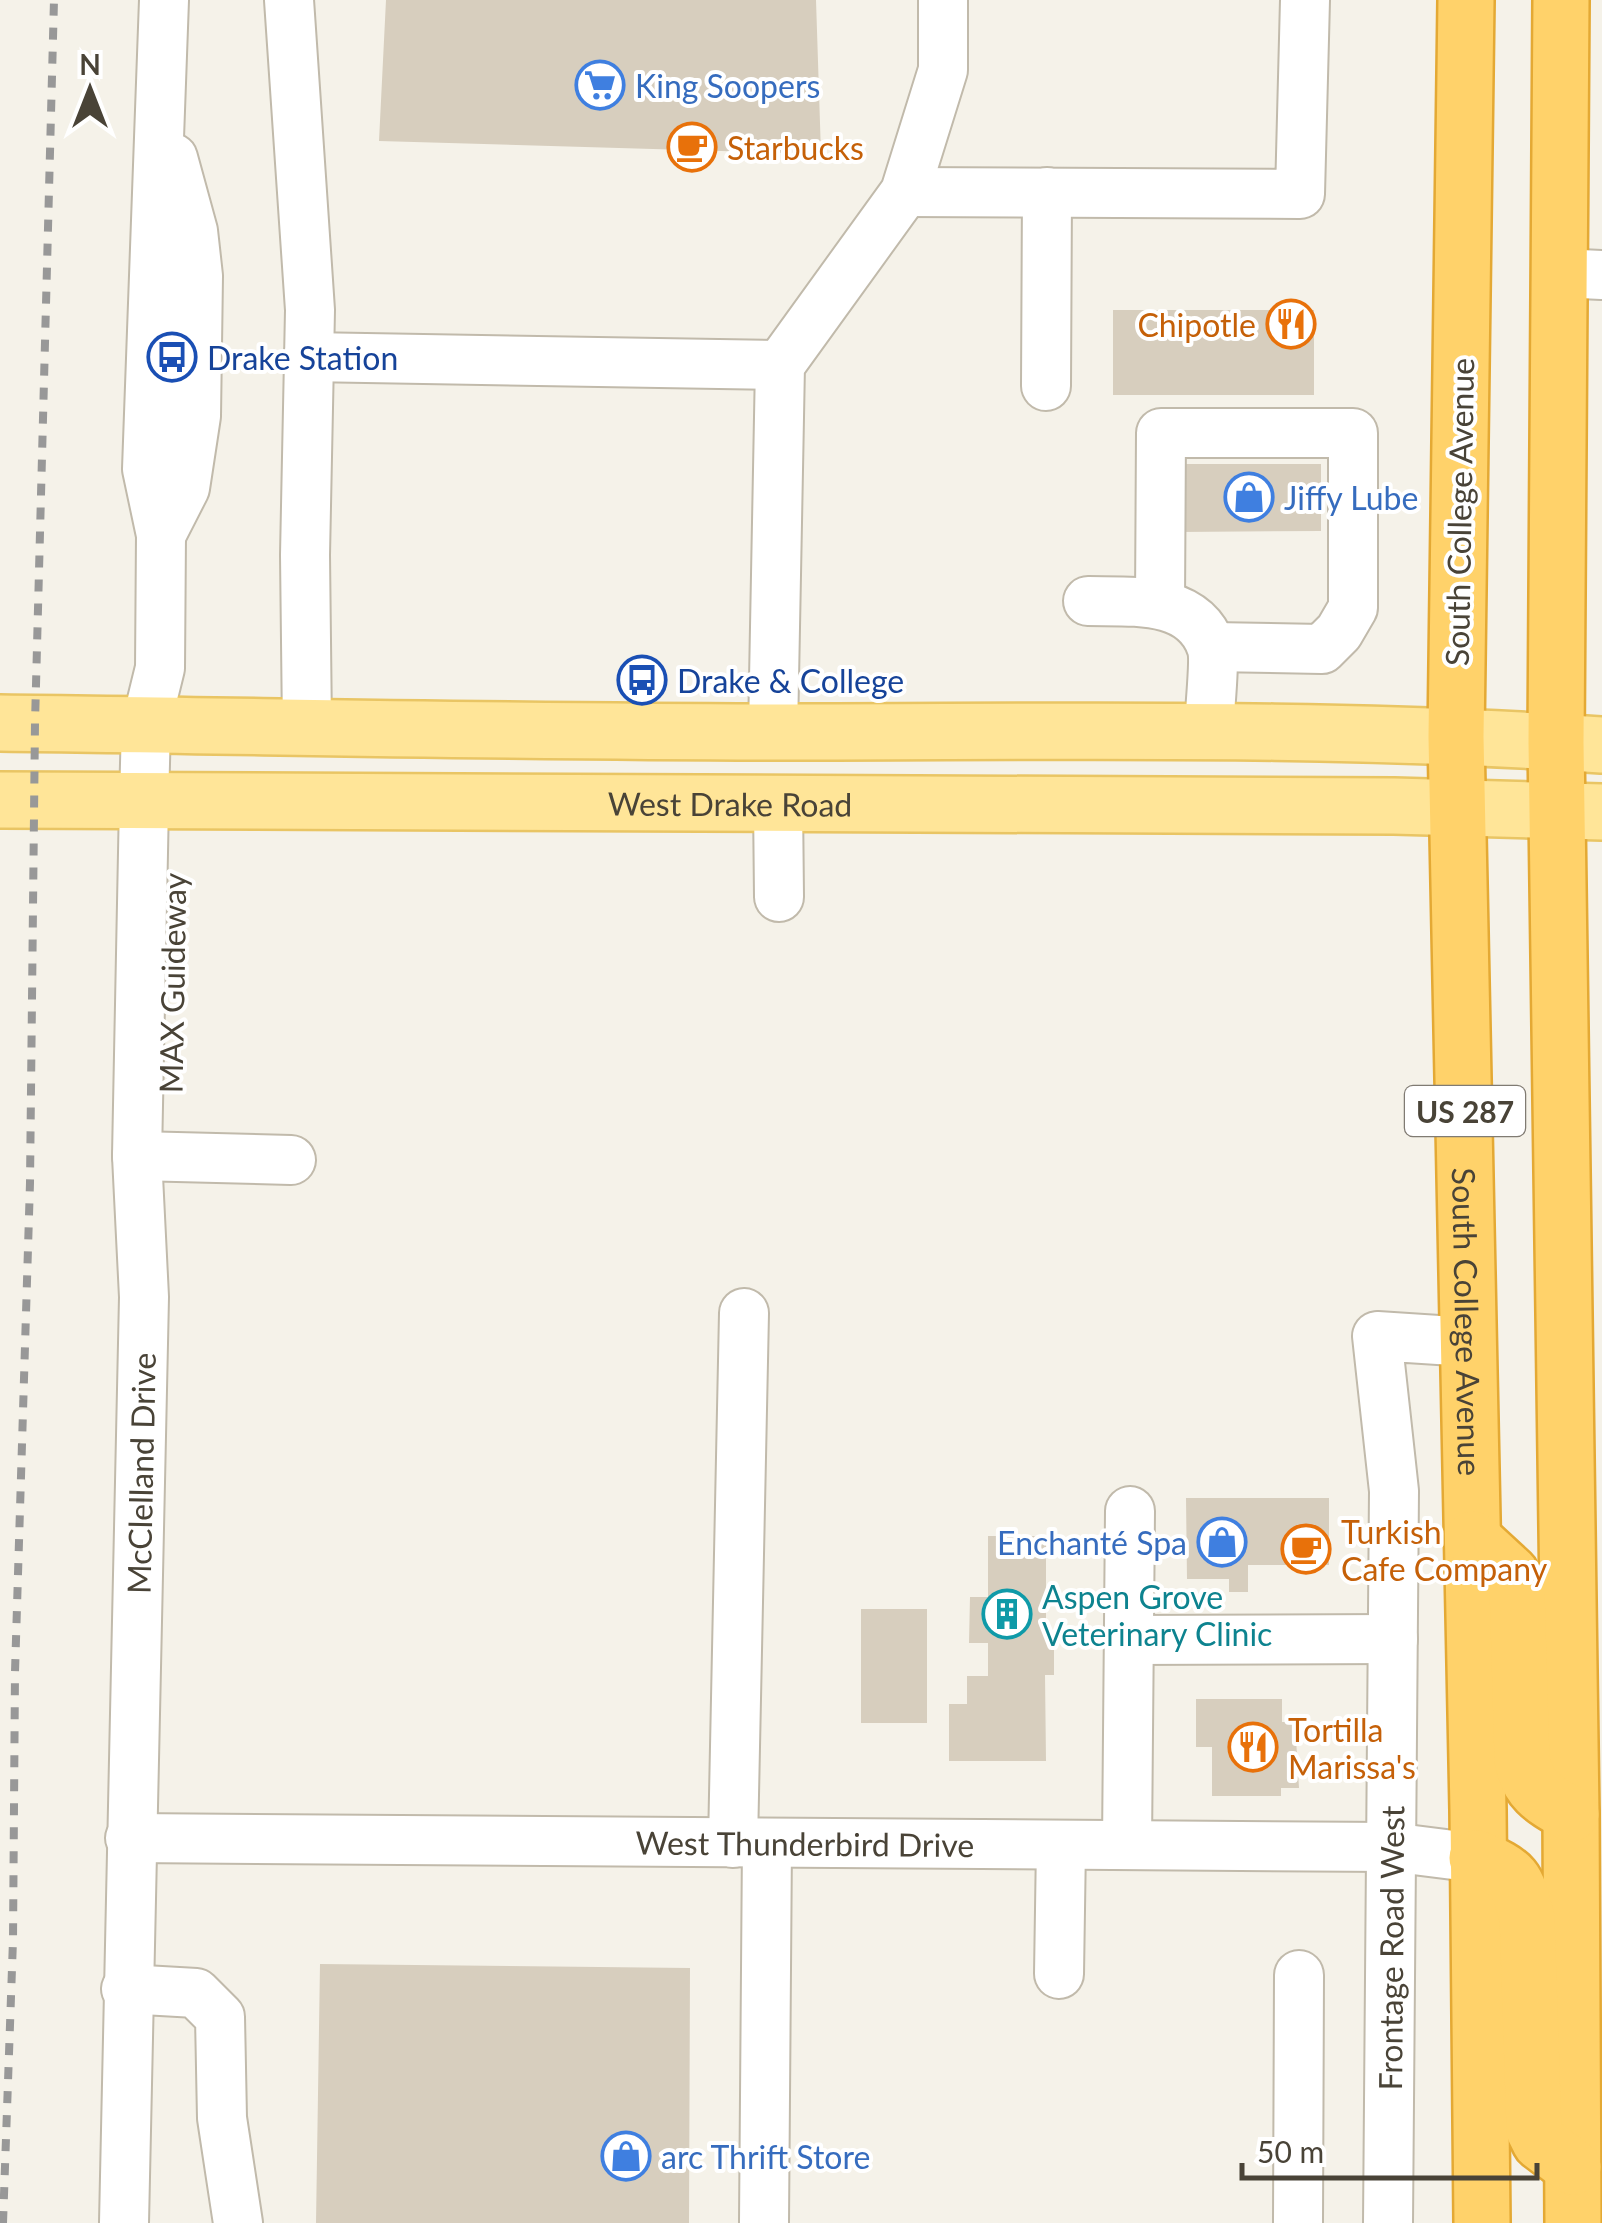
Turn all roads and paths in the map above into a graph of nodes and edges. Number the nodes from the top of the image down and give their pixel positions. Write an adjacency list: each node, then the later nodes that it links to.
1 (164, 0): 17 (street)
2 (289, 0): 10 (street)
3 (943, 0): 7 (street)
4 (1304, 0): 8 (street)
5 (1466, 0): 22 (highway, South College Avenue / US 287)
6 (1561, 0): 9 (highway, US 287)
7 (904, 192): 8 (street); 11 (street)
8 (1047, 192): 12 (street)
9 (1581, 274): 23 (highway, US 287)
10 (308, 357): 11 (street); 18 (street)
11 (780, 365): 20 (street)
12 (1046, 386)
13 (1088, 601): 14 (street)
14 (1160, 602): 15 (street); 15 (street)
15 (1212, 647): 19 (street)
16 (0, 723): 17 (main road)
17 (161, 725): 18 (main road); 25 (street)
18 (308, 727): 20 (main road)
19 (1209, 731): 21 (main road); 22 (main road)
20 (774, 732): 21 (main road); 26 (main road)
21 (985, 732): 27 (main road)
22 (1456, 736): 23 (main road); 28 (highway, South College Avenue / US 287)
23 (1579, 743): 29 (highway, US 287)
24 (0, 800): 25 (main road, West Drake Road)
25 (160, 802): 26 (main road, West Drake Road); 31 (street, McClelland Drive)
26 (486, 803): 27 (main road, West Drake Road)
27 (778, 803): 28 (main road, West Drake Road); 30 (street)
28 (1459, 807): 29 (main road, West Drake Road); 34 (highway, South College Avenue / US 287)
29 (1580, 812): 39 (highway, US 287)
30 (780, 897)
31 (152, 1156): 32 (street); 40 (street, McClelland Drive)
32 (291, 1160)
33 (744, 1313): 41 (street)
34 (1469, 1342): 36 (highway, South College Avenue / US 287); 37 (street, Frontage Road West)
35 (1130, 1512): 38 (street)
36 (1472, 1539): 39 (highway); 45 (highway, South College Avenue / US 287)
37 (1392, 1639): 38 (street); 44 (street, Frontage Road West)
38 (1129, 1640): 43 (street)
39 (1587, 1815): 49 (highway, US 287)
40 (130, 1838): 41 (street, West Thunderbird Drive); 48 (street, McClelland Drive)
41 (750, 1843): 42 (street, West Thunderbird Drive); 52 (street)
42 (1061, 1846): 43 (street, West Thunderbird Drive); 46 (street)
43 (1127, 1846): 44 (street, West Thunderbird Drive)
44 (1390, 1848): 45 (street, West Thunderbird Drive); 54 (street, Frontage Road West)
45 (1476, 1858): 49 (highway); 55 (highway, South College Avenue / US 287)
46 (1059, 1974)
47 (1299, 1976): 53 (street)
48 (126, 1989): 50 (street, McClelland Drive); 51 (street)
49 (1573, 2167): 56 (highway, US 287)
50 (124, 2223)
51 (238, 2223)
52 (764, 2223)
53 (1298, 2223)
54 (1388, 2223)
55 (1482, 2223)
56 (1573, 2223)

